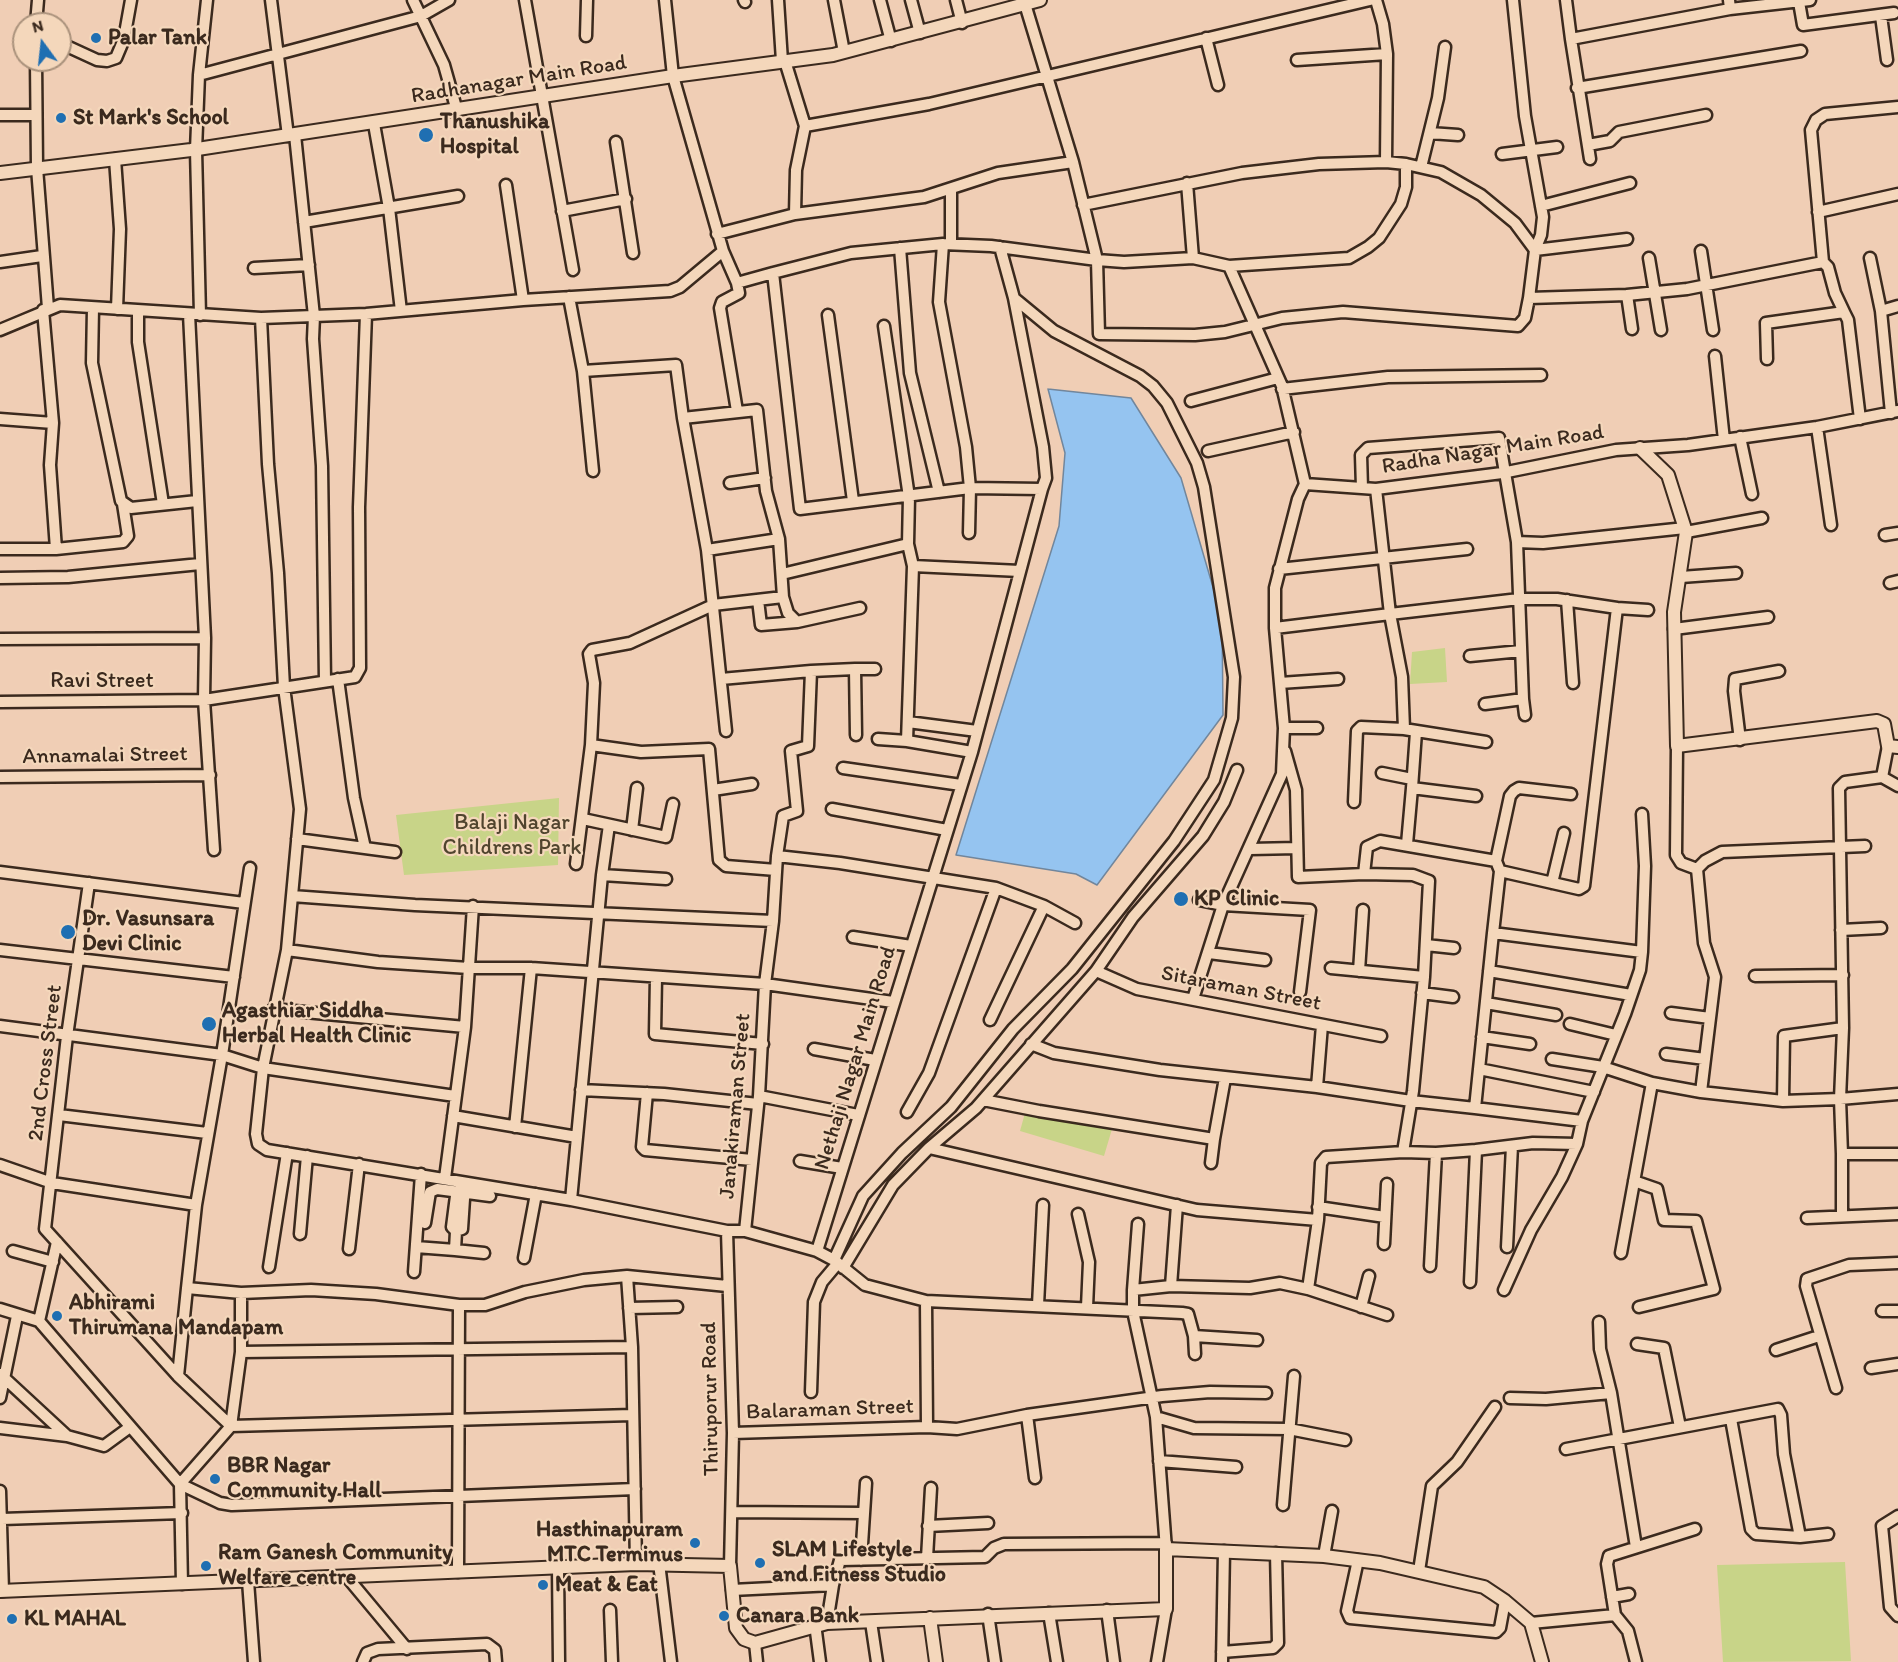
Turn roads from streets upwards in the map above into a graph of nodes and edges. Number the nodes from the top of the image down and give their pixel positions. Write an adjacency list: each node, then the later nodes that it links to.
1 (131, 0): 34 (street)
2 (207, 0): 43 (street)
3 (271, 0): 38 (street)
4 (413, 0): 25 (street)
5 (449, 0): 25 (street)
6 (525, 0): 48 (street)
7 (587, 0): 29 (street)
8 (665, 0): 44 (street)
9 (778, 0): 41 (street)
10 (834, 0): 36 (street)
11 (880, 0): 32 (street)
12 (911, 0): 28 (street)
13 (956, 0): 27 (street)
14 (1040, 0): 21 (street, Radhanagar Main Road)
15 (1370, 0): 30 (street)
16 (1376, 0): 37 (street)
17 (1513, 0): 62 (street)
18 (1566, 0): 31 (street)
19 (1810, 0): 20 (street)
20 (1799, 2): 22 (street); 26 (street)
21 (1025, 4): 23 (street, Radhanagar Main Road); 45 (street)
22 (1730, 4): 31 (street)
23 (1002, 5): 27 (street, Radhanagar Main Road)
24 (1894, 13): 26 (street)
25 (421, 16): 38 (street); 50 (street)
26 (1881, 16): 40 (street)
27 (962, 23): 28 (street, Radhanagar Main Road)
28 (920, 33): 32 (street, Radhanagar Main Road)
29 (586, 36)
30 (1206, 38): 45 (street); 46 (street)
31 (1571, 39): 47 (street)
32 (891, 41): 36 (street, Radhanagar Main Road)
33 (1445, 47): 56 (street)
34 (72, 49)
35 (1802, 51): 47 (street)
36 (844, 52): 41 (street, Radhanagar Main Road)
37 (1387, 54): 39 (street); 68 (street)
38 (279, 55): 43 (street); 58 (street)
39 (1297, 60)
40 (1887, 60)
41 (784, 61): 44 (street, Radhanagar Main Road); 55 (street)
42 (36, 72): 52 (street)
43 (199, 75): 63 (street)
44 (673, 76): 48 (street, Radhanagar Main Road); 87 (street)
45 (1045, 76): 55 (street); 67 (street)
46 (1218, 85)
47 (1577, 88): 60 (street)
48 (540, 98): 50 (street, Radhanagar Main Road); 83 (street)
49 (1898, 107): 84 (street)
50 (457, 111): 54 (street, Radhanagar Main Road)
51 (0, 115): 52 (street)
52 (35, 115): 71 (street)
53 (1706, 115): 60 (street)
54 (374, 124): 58 (street, Radhanagar Main Road); 82 (street)
55 (805, 126): 85 (street)
56 (1430, 133): 57 (street); 70 (street)
57 (1458, 135)
58 (292, 136): 63 (street, Radhanagar Main Road); 86 (street)
59 (616, 142): 79 (street)
60 (1588, 146): 66 (street)
61 (1557, 147): 62 (street)
62 (1530, 149): 64 (street); 81 (street)
63 (196, 150): 65 (street, Radhanagar Main Road); 124 (street)
64 (1502, 154)
65 (115, 159): 71 (street, Radhanagar Main Road); 119 (street)
66 (1590, 159)
67 (1073, 162): 76 (street); 80 (street)
68 (1386, 162): 69 (street); 73 (street)
69 (1406, 164): 70 (street); 104 (street)
70 (1421, 167): 92 (street)
71 (37, 168): 72 (street, Radhanagar Main Road); 96 (street)
72 (0, 173)
73 (1187, 183): 80 (street); 97 (street)
74 (1630, 183): 81 (street)
75 (506, 185): 115 (street)
76 (951, 189): 85 (street); 89 (street)
77 (1898, 194): 84 (street)
78 (458, 196): 82 (street)
79 (626, 200): 83 (street); 95 (street)
80 (1083, 205): 100 (street)
81 (1541, 206): 92 (street)
82 (389, 208): 86 (street); 121 (street)
83 (562, 211): 106 (street)
84 (1818, 212): 102 (street)
85 (795, 214): 87 (street)
86 (304, 222): 103 (street)
87 (717, 234): 93 (street)
88 (1627, 239): 92 (street)
89 (947, 244): 90 (street); 91 (street); 160 (street)
90 (1000, 247): 100 (street); 113 (street, Nethaji Nagar Main Road)
91 (900, 248): 107 (street); 164 (street)
92 (1535, 250): 114 (street)
93 (723, 251): 108 (street); 112 (street)
94 (1701, 251): 109 (street)
95 (633, 254)
96 (42, 256): 101 (street); 118 (street)
97 (1193, 258): 100 (street); 104 (street)
98 (1649, 258): 110 (street)
99 (1870, 258): 122 (street)
100 (1096, 260): 135 (street)
101 (0, 262)
102 (1823, 262): 109 (street); 123 (street)
103 (309, 265): 105 (street); 127 (street)
104 (1229, 266): 129 (street)
105 (254, 268)
106 (573, 270)
107 (773, 273): 108 (street); 168 (street)
108 (737, 283): 143 (street)
109 (1707, 285): 110 (street); 134 (street)
110 (1656, 292): 111 (street); 133 (street)
111 (1627, 295): 114 (street); 131 (street)
112 (569, 297): 115 (street); 139 (street)
113 (1014, 298): 136 (street); 162 (street, Nethaji Nagar Main Road)
114 (1529, 298): 129 (street)
115 (523, 300): 121 (street)
116 (1898, 306): 122 (street)
117 (93, 308): 118 (street); 119 (street); 169 (street)
118 (45, 309): 132 (street); 148 (street)
119 (117, 309): 120 (street)
120 (138, 311): 124 (street); 170 (street)
121 (401, 311): 125 (street)
122 (1881, 311): 144 (street)
123 (1844, 312): 138 (street); 147 (street)
124 (194, 314): 128 (street); 167 (street)
125 (366, 314): 127 (street); 214 (street)
126 (828, 315): 168 (street)
127 (314, 316): 128 (street); 217 (street)
128 (261, 318): 220 (street)
129 (1257, 325): 135 (street); 141 (street)
130 (884, 326): 166 (street)
131 (1632, 329)
132 (0, 330)
133 (1661, 330)
134 (1713, 330)
135 (1099, 334): 136 (street)
136 (1083, 348): 435 (street)
137 (1715, 356): 152 (street)
138 (1767, 359)
139 (583, 371): 146 (street); 155 (street)
140 (1541, 375): 141 (street)
141 (1280, 383): 142 (street); 150 (street)
142 (1191, 400)
143 (737, 411): 146 (street); 157 (street)
144 (1895, 412): 147 (street, Radha Nagar Main Road)
145 (0, 418): 148 (street)
146 (683, 418): 183 (street)
147 (1860, 419): 149 (street, Radha Nagar Main Road)
148 (53, 423): 181 (street)
149 (1817, 427): 151 (street, Radha Nagar Main Road); 172 (street)
150 (1293, 432): 154 (street); 159 (street)
151 (1740, 437): 152 (street, Radha Nagar Main Road); 165 (street)
152 (1724, 440): 153 (street, Radha Nagar Main Road)
153 (1640, 448): 156 (street, Radha Nagar Main Road); 173 (street)
154 (1208, 452)
155 (593, 471)
156 (1505, 473): 161 (street); 163 (street, Radha Nagar Main Road); 178 (street)
157 (765, 478): 158 (street); 177 (street)
158 (730, 483)
159 (1305, 484): 161 (street, Radha Nagar Main Road); 187 (street)
160 (970, 488): 162 (street); 164 (street); 174 (street)
161 (1362, 488): 163 (street, Radha Nagar Main Road)
162 (1042, 489): 188 (street, Nethaji Nagar Main Road)
163 (1376, 489): 184 (street)
164 (939, 492): 166 (street)
165 (1752, 494)
166 (909, 497): 168 (street); 179 (street)
167 (197, 501): 170 (street); 185 (street)
168 (853, 501)
169 (123, 504): 170 (street); 181 (street)
170 (163, 504)
171 (1762, 518): 173 (street)
172 (1831, 525)
173 (1686, 530): 178 (street); 191 (street)
174 (969, 533)
175 (1898, 533): 176 (street)
176 (1885, 535)
177 (779, 539): 183 (street); 190 (street)
178 (1517, 542): 194 (street)
179 (908, 544): 186 (street); 190 (street)
180 (0, 549): 181 (street)
181 (56, 549)
182 (1467, 549): 184 (street)
183 (707, 550): 197 (street)
184 (1383, 558): 187 (street); 201 (street)
185 (200, 564): 192 (street); 206 (street)
186 (913, 566): 188 (street); 226 (street)
187 (1279, 569): 204 (street)
188 (1020, 571): 231 (street, Nethaji Nagar Main Road)
189 (1736, 573): 191 (street)
190 (783, 574): 193 (street)
191 (1681, 577): 205 (street)
192 (0, 578)
193 (783, 597): 195 (street); 203 (street)
194 (1519, 599): 196 (street); 201 (street); 208 (street)
195 (758, 600): 197 (street); 203 (street)
196 (1567, 600): 199 (street); 219 (street)
197 (713, 605): 215 (street); 238 (street)
198 (860, 608): 203 (street)
199 (1617, 608): 200 (street); 287 (street)
200 (1648, 610)
201 (1390, 614): 204 (street); 229 (street)
202 (1768, 617): 205 (street)
203 (797, 622)
204 (1275, 628): 218 (street)
205 (1674, 629): 239 (street)
206 (205, 638): 207 (street); 222 (street)
207 (0, 639)
208 (1521, 651): 209 (street); 221 (street)
209 (1470, 656)
210 (855, 669): 211 (street); 212 (street); 233 (street)
211 (875, 669)
212 (810, 671): 215 (street); 275 (street, Janakiraman Street)
213 (1779, 671): 235 (street)
214 (338, 679): 217 (street, Ravi Street); 270 (street)
215 (721, 680): 230 (street)
216 (1338, 680): 218 (street)
217 (325, 681): 220 (street, Ravi Street)
218 (1280, 683): 227 (street)
219 (1573, 683)
220 (284, 687): 222 (street, Ravi Street); 266 (street)
221 (1523, 699): 224 (street); 225 (street)
222 (204, 700): 223 (street, Ravi Street); 246 (street)
223 (0, 702)
224 (1485, 704)
225 (1524, 715)
226 (908, 722): 231 (street); 236 (street)
227 (1284, 728): 228 (street); 241 (street)
228 (1317, 728)
229 (1404, 729): 232 (street); 257 (street)
230 (726, 731)
231 (977, 731): 242 (street, Nethaji Nagar Main Road)
232 (1416, 732): 237 (street); 250 (street)
233 (856, 735)
234 (878, 739): 236 (street)
235 (1740, 740): 239 (street); 240 (street)
236 (907, 741): 242 (street)
237 (1485, 742)
238 (591, 745): 254 (street); 261 (street)
239 (1677, 746): 279 (street)
240 (1893, 747): 248 (street)
241 (1284, 748): 271 (street); 272 (street)
242 (972, 752): 251 (street, Nethaji Nagar Main Road)
243 (843, 768): 251 (street)
244 (1237, 770): 315 (street)
245 (1382, 773): 250 (street)
246 (210, 775): 247 (street, Annamalai Street); 273 (street)
247 (0, 777)
248 (1882, 777): 252 (street); 269 (street)
249 (752, 784): 254 (street)
250 (1412, 784): 256 (street); 267 (street)
251 (961, 785): 264 (street, Nethaji Nagar Main Road)
252 (1898, 786)
253 (637, 788): 263 (street)
254 (712, 790): 280 (street)
255 (1571, 794): 277 (street)
256 (1476, 796)
257 (1354, 802)
258 (673, 804): 263 (street)
259 (832, 809): 264 (street)
260 (1642, 814): 308 (street)
261 (583, 819): 262 (street); 276 (street)
262 (609, 825): 263 (street); 283 (street)
263 (632, 830)
264 (947, 830): 284 (street, Nethaji Nagar Main Road)
265 (1564, 833): 287 (street)
266 (297, 839): 270 (street); 289 (street)
267 (1407, 844): 277 (street); 282 (street)
268 (1865, 846): 269 (street)
269 (1838, 847): 279 (street); 300 (street)
270 (365, 848): 274 (street)
271 (1297, 848): 272 (street); 282 (street)
272 (1250, 849): 292 (street)
273 (214, 850)
274 (395, 852)
275 (777, 856): 280 (street, Janakiraman Street); 284 (street)
276 (576, 864)
277 (1498, 866): 287 (street); 301 (street)
278 (250, 868): 291 (street)
279 (1697, 869): 335 (street)
280 (776, 870): 297 (street, Janakiraman Street)
281 (0, 872): 286 (street)
282 (1364, 874): 303 (street)
283 (602, 875): 285 (street); 296 (street)
284 (933, 876): 288 (street); 304 (street, Nethaji Nagar Main Road)
285 (666, 879)
286 (89, 883): 291 (street); 310 (street, 2nd Cross Street)
287 (1552, 883)
288 (996, 888): 294 (street); 373 (street)
289 (292, 896): 293 (street); 307 (street)
290 (1199, 900): 292 (street)
291 (244, 903): 321 (street)
292 (1224, 905): 309 (street); 325 (street)
293 (473, 906): 296 (street); 312 (street)
294 (1044, 906): 298 (street); 336 (street)
295 (1364, 910): 316 (street)
296 (598, 914): 297 (street); 318 (street)
297 (773, 921): 324 (street, Janakiraman Street)
298 (1075, 923)
299 (1881, 928): 300 (street)
300 (1841, 930): 319 (street)
301 (1493, 933): 308 (street); 317 (street)
302 (853, 937): 304 (street)
303 (1426, 945): 305 (street); 323 (street)
304 (911, 946): 330 (street, Nethaji Nagar Main Road)
305 (1454, 948)
306 (0, 950): 310 (street)
307 (286, 950): 312 (street); 332 (street)
308 (1642, 952): 327 (street)
309 (1209, 953): 311 (street); 329 (street)
310 (78, 959): 321 (street); 343 (street, 2nd Cross Street)
311 (1265, 960)
312 (469, 968): 313 (street); 340 (street)
313 (531, 968): 318 (street); 378 (street)
314 (1331, 968): 316 (street)
315 (1096, 971): 329 (street, Sitaraman Street); 347 (street)
316 (1359, 971): 323 (street)
317 (1489, 971): 327 (street); 331 (street)
318 (592, 973): 322 (street); 361 (street)
319 (1843, 975): 320 (street); 341 (street)
320 (1755, 976)
321 (234, 977): 351 (street)
322 (656, 977): 324 (street); 346 (street)
323 (1424, 977): 326 (street)
324 (765, 984): 330 (street); 346 (street, Janakiraman Street)
325 (1300, 992)
326 (1422, 993): 328 (street); 370 (street)
327 (1631, 995): 342 (street)
328 (1453, 997)
329 (1193, 999): 338 (street, Sitaraman Street)
330 (893, 1002): 354 (street, Nethaji Nagar Main Road)
331 (1486, 1003): 334 (street); 345 (street)
332 (273, 1008): 340 (street); 356 (street)
333 (1671, 1013): 335 (street)
334 (1556, 1015)
335 (1710, 1018): 353 (street)
336 (990, 1020)
337 (1570, 1024): 342 (street)
338 (1322, 1025): 344 (street, Sitaraman Street); 360 (street)
339 (0, 1026): 343 (street)
340 (465, 1027): 366 (street)
341 (1843, 1028): 369 (street); 371 (street)
342 (1616, 1035): 355 (street)
343 (67, 1036): 351 (street); 374 (street, 2nd Cross Street)
344 (1381, 1036)
345 (1482, 1037): 348 (street); 357 (street)
346 (763, 1044): 367 (street, Janakiraman Street)
347 (1031, 1044): 358 (street); 368 (street)
348 (1530, 1044)
349 (814, 1049): 354 (street)
350 (1666, 1054): 353 (street)
351 (222, 1055): 356 (street); 379 (street)
352 (1552, 1059): 355 (street)
353 (1705, 1059): 363 (street)
354 (875, 1060): 375 (street, Nethaji Nagar Main Road)
355 (1604, 1067): 359 (street); 362 (street)
356 (263, 1068): 366 (street); 387 (street)
357 (1479, 1069): 362 (street); 372 (street)
358 (1225, 1078): 360 (street); 381 (street)
359 (1652, 1083): 363 (street); 400 (street)
360 (1317, 1087): 370 (street)
361 (581, 1090): 364 (street); 380 (street)
362 (1594, 1092): 377 (street)
363 (1701, 1092): 371 (street)
364 (647, 1094): 367 (street); 392 (street)
365 (1898, 1094): 369 (street)
366 (455, 1096): 376 (street)
367 (759, 1100): 375 (street); 392 (street, Janakiraman Street)
368 (983, 1100): 381 (street); 384 (street)
369 (1840, 1100): 371 (street); 389 (street)
370 (1411, 1101): 372 (street); 386 (street)
371 (1783, 1101)
372 (1474, 1108): 377 (street)
373 (907, 1112)
374 (59, 1115): 379 (street); 401 (street, 2nd Cross Street)
375 (858, 1115): 397 (street, Nethaji Nagar Main Road)
376 (453, 1116): 378 (street); 399 (street)
377 (1582, 1121): 382 (street)
378 (515, 1127): 380 (street)
379 (207, 1133): 407 (street)
380 (577, 1137): 406 (street)
381 (1214, 1139): 394 (street)
382 (1576, 1144): 383 (street); 447 (street)
383 (1512, 1146): 385 (street); 425 (street)
384 (929, 1148): 409 (street); 435 (street)
385 (1476, 1150): 388 (street); 441 (street)
386 (1403, 1152): 388 (street); 410 (street)
387 (287, 1153): 391 (street); 437 (street)
388 (1436, 1153): 436 (street)
389 (1842, 1154): 390 (street); 413 (street)
390 (1898, 1154)
391 (307, 1156): 395 (street); 421 (street)
392 (752, 1160): 420 (street, Janakiraman Street)
393 (800, 1161): 397 (street)
394 (1211, 1163)
395 (359, 1164): 398 (street); 426 (street)
396 (0, 1165): 401 (street)
397 (842, 1168): 429 (street, Nethaji Nagar Main Road)
398 (421, 1174): 399 (street); 424 (street)
399 (445, 1178): 403 (street)
400 (1634, 1181): 431 (street); 455 (street)
401 (52, 1183): 407 (street); 422 (street, 2nd Cross Street)
402 (1387, 1184): 414 (street)
403 (461, 1189): 404 (street); 405 (street); 417 (street); 427 (street)
404 (536, 1194): 406 (street); 432 (street)
405 (490, 1196)
406 (571, 1200): 419 (street)
407 (196, 1205): 444 (street)
408 (1043, 1205): 451 (street)
409 (1177, 1205): 416 (street); 443 (street)
410 (1318, 1207): 414 (street); 416 (street)
411 (1078, 1214): 453 (street)
412 (1898, 1214): 413 (street)
413 (1842, 1216): 415 (street)
414 (1385, 1217): 423 (street)
415 (1807, 1218)
416 (1318, 1220): 445 (street)
417 (426, 1223)
418 (1138, 1224): 446 (street)
419 (726, 1231): 420 (street); 442 (street, Thiruporur Road)
420 (745, 1231): 429 (street)
421 (300, 1234)
422 (57, 1242): 433 (street); 477 (street)
423 (1384, 1244)
424 (416, 1247): 427 (street); 438 (street)
425 (1507, 1247)
426 (349, 1249)
427 (455, 1250): 430 (street)
428 (13, 1251): 433 (street)
429 (817, 1251): 435 (street)
430 (484, 1253)
431 (1621, 1253)
432 (524, 1258)
433 (53, 1262): 463 (street)
434 (1898, 1263): 466 (street)
435 (838, 1264): 449 (street); 480 (street)
436 (1430, 1266)
437 (269, 1267)
438 (414, 1272)
439 (627, 1276): 442 (street); 450 (street); 456 (street)
440 (1369, 1276): 454 (street)
441 (1470, 1282)
442 (727, 1286): 498 (street, Thiruporur Road)
443 (1170, 1286): 445 (street); 446 (street)
444 (187, 1288): 448 (street); 477 (street)
445 (1308, 1288): 454 (street)
446 (1133, 1290): 458 (street)
447 (1504, 1290)
448 (241, 1293): 450 (street); 472 (street)
449 (926, 1301): 451 (street); 494 (street)
450 (459, 1305): 470 (street)
451 (1038, 1305): 453 (street)
452 (676, 1307): 456 (street)
453 (1087, 1307): 458 (street)
454 (1361, 1307): 461 (street)
455 (1639, 1307)
456 (629, 1308): 469 (street)
457 (0, 1309): 462 (street)
458 (1133, 1311): 465 (street); 484 (street)
459 (1881, 1311): 460 (street)
460 (1898, 1311)
461 (1387, 1315)
462 (17, 1318): 463 (street); 476 (street)
463 (39, 1321): 493 (street)
464 (1599, 1322): 482 (street)
465 (1194, 1336): 467 (street); 473 (street)
466 (1819, 1336): 471 (street); 479 (street)
467 (1257, 1340)
468 (1637, 1344): 495 (street)
469 (632, 1347): 470 (street); 487 (street)
470 (459, 1350): 472 (street); 491 (street)
471 (1776, 1350)
472 (241, 1352): 492 (street)
473 (1195, 1354)
474 (1898, 1364): 475 (street)
475 (1871, 1368)
476 (2, 1375): 483 (street); 499 (street)
477 (178, 1376): 492 (street)
478 (1294, 1376): 497 (street)
479 (1836, 1388)
480 (811, 1392)
481 (1266, 1393): 484 (street, Balaraman Street)
482 (1611, 1394): 485 (street); 501 (street)
483 (0, 1398)
484 (1150, 1398): 488 (street, Balaraman Street); 489 (street)
485 (1510, 1398)
486 (1495, 1407): 536 (street)
487 (632, 1415): 491 (street); 509 (street)
488 (1027, 1415): 494 (street, Balaraman Street); 505 (street)
489 (1156, 1417): 497 (street); 503 (street)
490 (1731, 1419): 495 (street); 523 (street); 523 (street)
491 (460, 1420): 492 (street); 511 (street)
492 (231, 1426): 507 (street)
493 (130, 1427): 499 (street); 507 (street)
494 (927, 1427): 498 (street, Balaraman Street)
495 (1680, 1427): 501 (street)
496 (0, 1428): 499 (street)
497 (1289, 1429): 500 (street); 512 (street)
498 (733, 1433): 514 (street, Thiruporur Road)
499 (67, 1436)
500 (1345, 1440)
501 (1619, 1441): 502 (street); 525 (street)
502 (1566, 1449)
503 (1159, 1461): 504 (street); 524 (street)
504 (1236, 1467)
505 (1035, 1478)
506 (866, 1483): 516 (street)
507 (180, 1484): 511 (street); 515 (street)
508 (931, 1488): 520 (street)
509 (634, 1489): 511 (street); 533 (street)
510 (0, 1491): 518 (street)
511 (459, 1495): 537 (street)
512 (1283, 1505)
513 (1332, 1511): 528 (street)
514 (732, 1512): 516 (street); 534 (street, Thiruporur Road)
515 (182, 1513): 518 (street); 540 (street)
516 (864, 1513): 530 (street)
517 (1898, 1516): 553 (street)
518 (2, 1519): 543 (street)
519 (988, 1523): 520 (street)
520 (928, 1526): 529 (street)
521 (1695, 1529): 525 (street)
522 (1828, 1534): 523 (street)
523 (1800, 1537)
524 (1166, 1546): 526 (street); 529 (street); 547 (street)
525 (1636, 1547): 545 (street)
526 (1224, 1551): 527 (street); 560 (street)
527 (1276, 1553): 528 (street); 560 (street)
528 (1324, 1556): 531 (street)
529 (927, 1558): 530 (street)
530 (861, 1560): 541 (street)
531 (1358, 1560): 536 (street); 546 (street)
532 (659, 1563): 533 (street); 534 (street); 566 (street)
533 (636, 1564): 535 (street)
534 (730, 1566): 542 (street)
535 (558, 1568): 537 (street); 564 (street)
536 (1419, 1571): 546 (street)
537 (458, 1572): 538 (street)
538 (347, 1576): 539 (street); 559 (street)
539 (248, 1581): 540 (street); 561 (street)
540 (182, 1584): 543 (street)
541 (833, 1585): 542 (street); 557 (street)
542 (732, 1590): 558 (street)
543 (2, 1591)
544 (1629, 1594): 545 (street)
545 (1612, 1597): 552 (street)
546 (1505, 1601): 556 (street)
547 (1166, 1609): 549 (street); 574 (street)
548 (610, 1610): 565 (street)
549 (1107, 1610): 550 (street); 573 (street)
550 (1049, 1612): 551 (street); 572 (street)
551 (988, 1614): 554 (street); 571 (street)
552 (1615, 1615): 556 (street); 576 (street)
553 (1898, 1616)
554 (930, 1618): 555 (street); 570 (street)
555 (871, 1622): 557 (street); 569 (street)
556 (1531, 1623): 575 (street)
557 (821, 1624): 558 (street); 568 (street)
558 (755, 1643): 567 (street)
559 (408, 1649): 562 (street); 563 (street)
560 (1222, 1657)
561 (254, 1662)
562 (363, 1662)
563 (496, 1662)
564 (559, 1662)
565 (612, 1662)
566 (671, 1662)
567 (757, 1662)
568 (820, 1662)
569 (877, 1662)
570 (936, 1662)
571 (995, 1662)
572 (1057, 1662)
573 (1114, 1662)
574 (1157, 1662)
575 (1542, 1662)
576 (1636, 1662)

